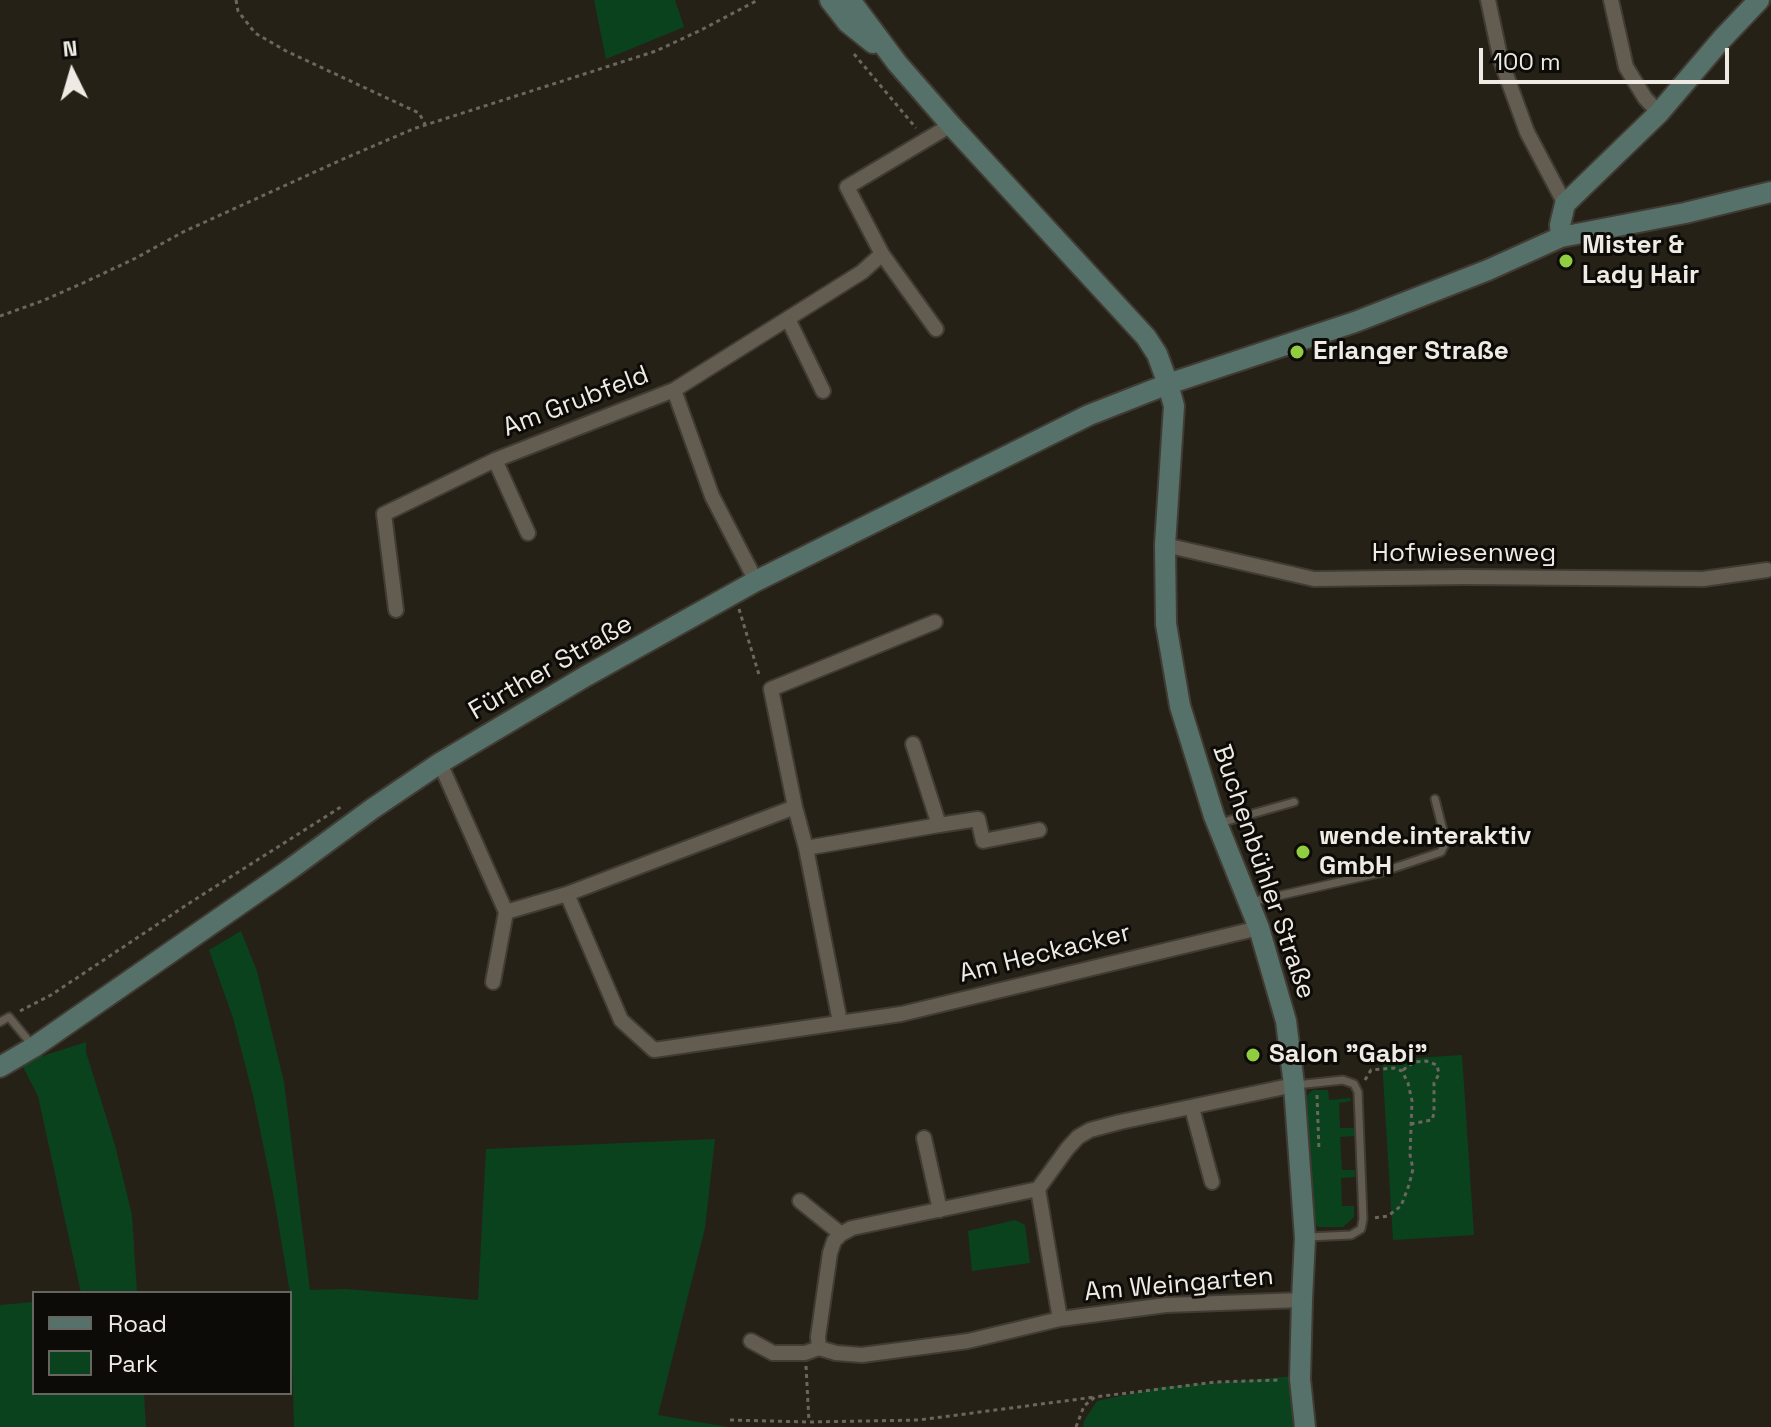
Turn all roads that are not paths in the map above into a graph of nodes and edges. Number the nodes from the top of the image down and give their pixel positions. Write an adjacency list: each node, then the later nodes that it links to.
1 (830, 0): 6 (street)
2 (850, 0): 6 (street)
3 (1488, 0): 10 (street)
4 (1611, 0): 7 (street)
5 (1759, 0): 7 (street)
6 (897, 63): 8 (street)
7 (1659, 113): 10 (street)
8 (951, 125): 12 (street); 15 (street)
9 (1771, 192): 11 (street)
10 (1565, 204): 11 (street)
11 (1561, 237): 15 (street)
12 (882, 254): 13 (street, Am Grubfeld); 14 (street)
13 (788, 319): 16 (street, Am Grubfeld); 17 (street)
14 (936, 329)
15 (1168, 384): 20 (street, Buchenbühler Straße); 22 (street, Fürther Straße)
16 (674, 390): 18 (street, Am Grubfeld); 22 (street, Am Grubfeld)
17 (823, 391)
18 (495, 460): 19 (street, Am Grubfeld); 23 (street, Am Grubfeld)
19 (528, 533)
20 (1165, 545): 21 (street, Hofwiesenweg); 30 (street, Buchenbühler Straße)
21 (1767, 570)
22 (756, 581): 26 (street, Fürther Straße)
23 (396, 610)
24 (935, 622): 29 (street)
25 (913, 744): 31 (street)
26 (440, 763): 36 (street); 41 (street, Fürther Straße)
27 (1435, 799): 35 (lane)
28 (1294, 802): 30 (lane)
29 (795, 807): 33 (street); 34 (street)
30 (1217, 824): 35 (street, Buchenbühler Straße)
31 (939, 825): 32 (street); 33 (street)
32 (1039, 830)
33 (806, 848): 40 (street)
34 (567, 894): 36 (street); 40 (street, Am Heckacker)
35 (1249, 902): 37 (street, Buchenbühler Straße)
36 (506, 912): 38 (street)
37 (1259, 928): 40 (street, Am Heckacker); 43 (street, Buchenbühler Straße)
38 (493, 982)
39 (0, 1022): 41 (lane)
40 (840, 1022)
41 (34, 1047): 42 (street, Fürther Straße)
42 (0, 1067)
43 (1294, 1085): 44 (street); 51 (street, Buchenbühler Straße); 51 (lane)
44 (1192, 1108): 46 (street); 47 (street)
45 (924, 1138): 49 (street)
46 (1212, 1182)
47 (1038, 1189): 49 (street); 53 (street, Am Weingarten)
48 (800, 1201): 50 (street)
49 (940, 1210): 50 (street)
50 (841, 1234): 55 (street)
51 (1305, 1238): 52 (street, Buchenbühler Straße)
52 (1302, 1300): 53 (street, Am Weingarten); 56 (street, Buchenbühler Straße)
53 (1060, 1319): 55 (street, Am Weingarten)
54 (751, 1341): 55 (street, Am Weingarten)
55 (812, 1350)
56 (1305, 1427)

